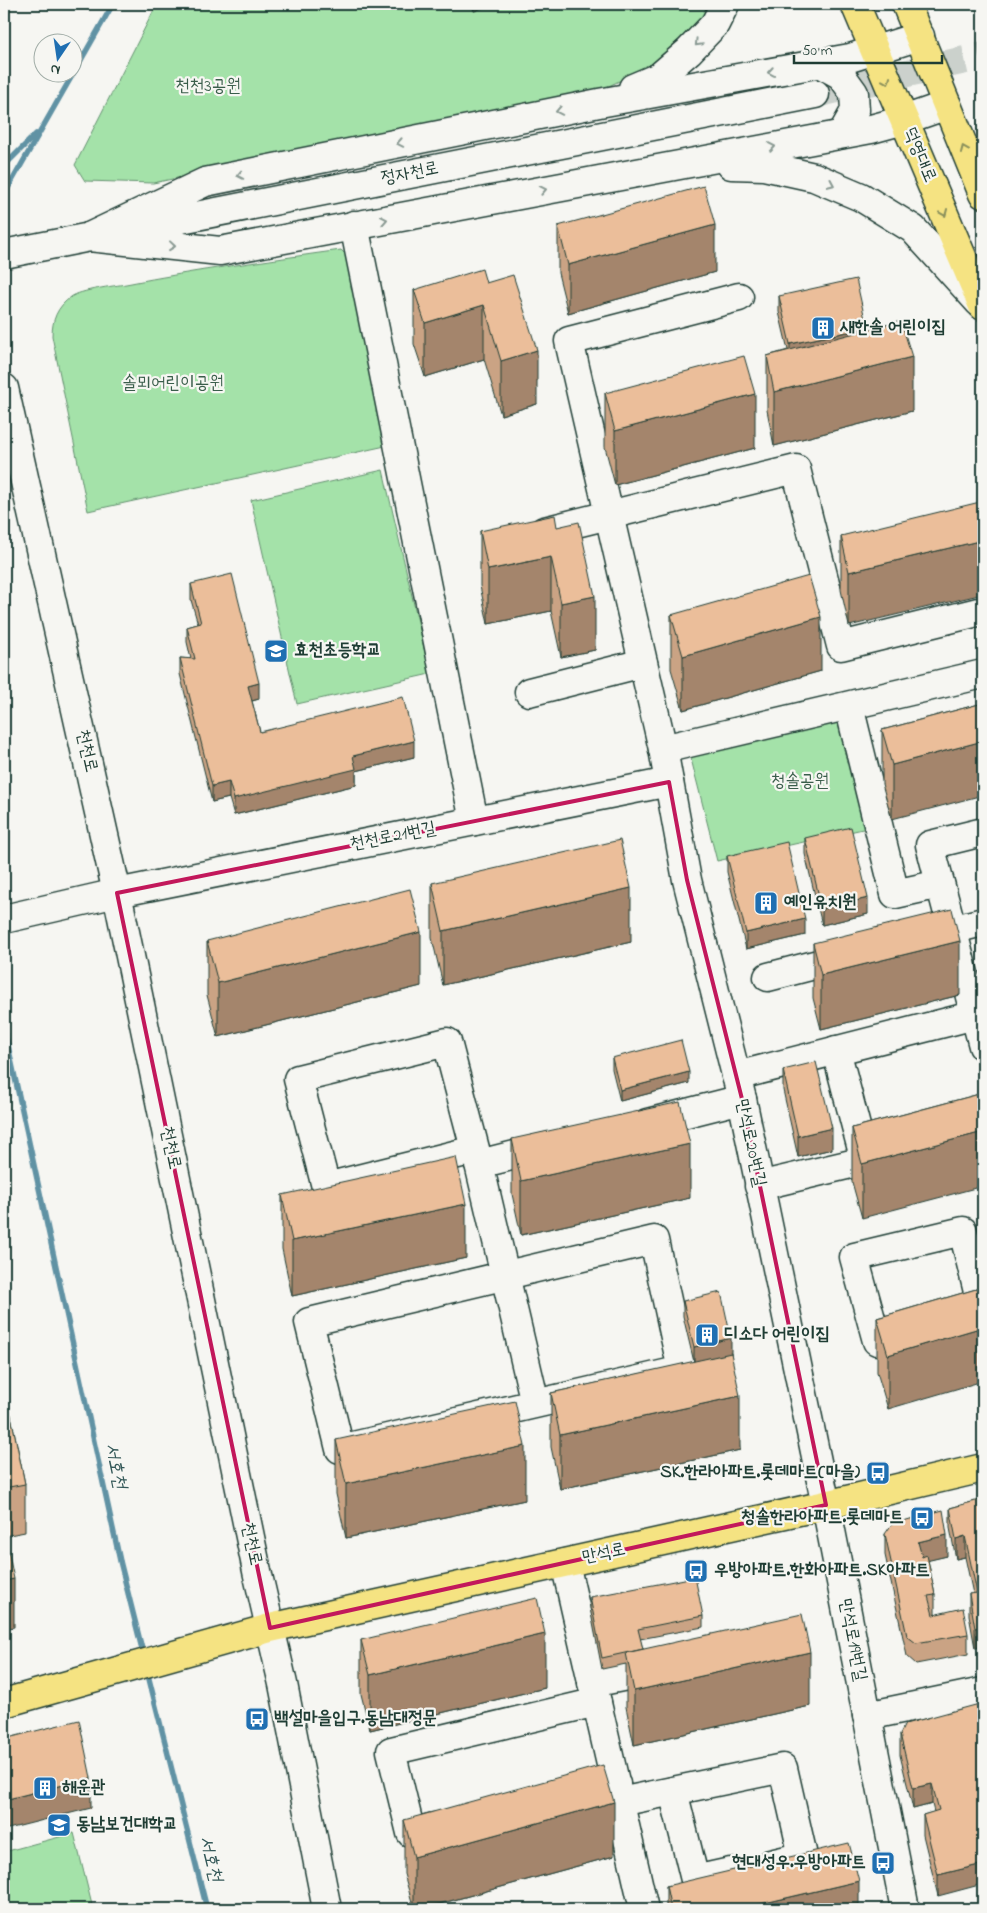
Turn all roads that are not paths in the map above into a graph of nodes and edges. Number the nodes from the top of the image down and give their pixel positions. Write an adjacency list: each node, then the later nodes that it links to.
1 (726, 4): 8 (street, one-way to 8)
2 (855, 4): 5 (main road, 덕영대로)
3 (906, 4): 4 (main road)
4 (920, 36): 5 (street); 9 (main road)
5 (874, 50): 6 (street); 10 (main road, 덕영대로, one-way to 10)
6 (819, 63): 8 (street, one-way to 8); 11 (street)
7 (815, 94): 15 (street, 정자천로)
8 (599, 103): 15 (street, one-way to 15)
9 (947, 105): 10 (street); 13 (main road, one-way to 9)
10 (904, 120): 11 (street); 18 (main road, 덕영대로, one-way to 18)
11 (842, 134): 12 (street, one-way to 11)
12 (680, 164): 14 (street, one-way to 12); 18 (street, one-way to 18)
13 (983, 194)
14 (354, 226): 15 (street, one-way to 14); 29 (street)
15 (88, 237): 16 (street, 정자천로)
16 (4, 254)
17 (739, 297): 20 (street, 만석로20번길)
18 (983, 306)
19 (4, 388): 32 (street, 천천로)
20 (608, 516): 21 (street); 22 (street); 23 (street, 만석로20번길)
21 (519, 537)
22 (978, 612)
23 (643, 663): 25 (street); 27 (street, 만석로20번길)
24 (983, 674): 26 (street)
25 (528, 692)
26 (849, 706): 27 (street); 31 (street)
27 (664, 749): 28 (street, 만석로20번길)
28 (670, 782): 29 (street, 천천로21번길); 42 (street, 만석로20번길)
29 (474, 821): 32 (street, 천천로21번길)
30 (983, 832): 31 (street)
31 (940, 884): 35 (street)
32 (117, 893): 33 (street, 천천로21번길); 56 (street, 천천로)
33 (4, 919)
34 (983, 922): 35 (street)
35 (952, 930): 36 (street); 39 (street)
36 (906, 942)
37 (869, 951): 38 (street)
38 (768, 977)
39 (979, 1014): 40 (street); 41 (street)
40 (983, 1046)
41 (836, 1050): 42 (street); 47 (street)
42 (739, 1088): 43 (street); 48 (street, 만석로20번길)
43 (620, 1129)
44 (573, 1141): 46 (street)
45 (910, 1150): 47 (street)
46 (477, 1157): 46 (street); 49 (street)
47 (865, 1161): 48 (street)
48 (759, 1186): 54 (street, 만석로20번길)
49 (505, 1275): 52 (street); 52 (street); 52 (street)
50 (983, 1312): 51 (street)
51 (983, 1316)
52 (535, 1403)
53 (983, 1468): 54 (main road, 만석로)
54 (826, 1505): 55 (main road, 만석로); 61 (street, 만석로19번길)
55 (565, 1563): 56 (main road, 만석로); 58 (street)
56 (270, 1628): 60 (main road, 만석로); 66 (street, 천천로)
57 (690, 1663): 58 (street)
58 (595, 1692): 63 (street); 65 (street)
59 (983, 1692): 61 (street)
60 (4, 1703)
61 (867, 1716): 68 (street, 만석로19번길)
62 (673, 1791): 62 (street); 63 (street)
63 (618, 1793): 64 (street); 67 (street)
64 (551, 1800)
65 (458, 1822)
66 (327, 1909)
67 (644, 1909)
68 (905, 1909)

